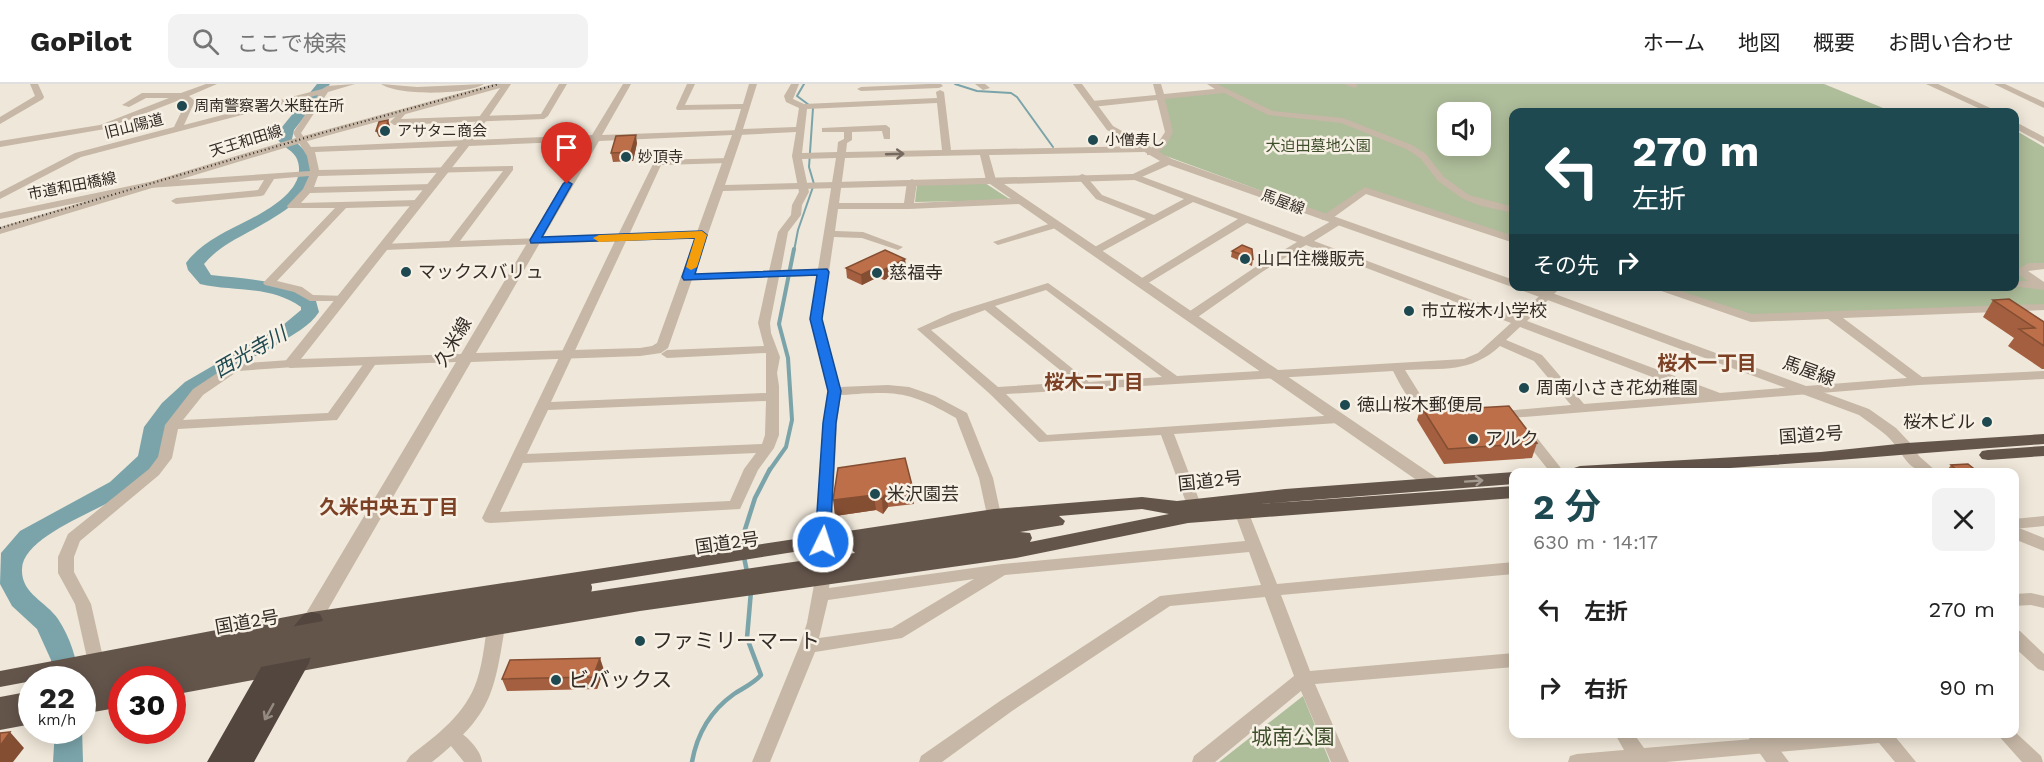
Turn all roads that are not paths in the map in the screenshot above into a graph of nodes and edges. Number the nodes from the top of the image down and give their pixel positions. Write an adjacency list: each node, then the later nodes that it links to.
1 (34, 84): 36 (street)
2 (213, 84): 23 (street)
3 (316, 84): 24 (street)
4 (351, 84): 21 (street, 旧山陽道)
5 (385, 84): 6 (street)
6 (479, 84): 7 (street)
7 (489, 84)
8 (505, 84): 34 (street, 天王和田線); 35 (street)
9 (563, 84): 35 (street)
10 (627, 84): 43 (street, 久米線)
11 (691, 84): 31 (street)
12 (753, 84): 31 (street)
13 (795, 84): 32 (street)
14 (1077, 84): 27 (street, 馬屋線)
15 (1157, 84): 25 (street)
16 (1211, 84): 22 (street)
17 (1930, 84): 33 (street)
18 (1998, 84): 30 (street)
19 (939, 85): 20 (street); 26 (street)
20 (862, 86): 29 (street)
21 (327, 88): 24 (street, 旧山陽道); 45 (street)
22 (1223, 91): 25 (street); 78 (street)
23 (184, 96): 28 (street); 39 (street); 48 (street)
24 (305, 97): 39 (street, 旧山陽道)
25 (1159, 97): 27 (street); 51 (street)
26 (941, 100): 29 (street); 52 (street)
27 (1092, 104): 51 (street, 馬屋線)
28 (126, 105)
29 (853, 105): 32 (street)
30 (2044, 105)
31 (745, 106): 42 (street)
32 (804, 107): 38 (street)
33 (1985, 108)
34 (403, 112): 35 (street); 45 (street, 天王和田線)
35 (483, 118): 47 (street)
36 (0, 121)
37 (2019, 127): 46 (street)
38 (800, 129): 42 (street); 54 (street)
39 (177, 130): 70 (street, 旧山陽道)
40 (825, 130): 41 (street)
41 (848, 130): 44 (street); 53 (street)
42 (738, 132): 43 (street); 55 (street)
43 (596, 137): 47 (street); 90 (street, 久米線)
44 (887, 137)
45 (300, 140): 49 (street); 65 (street, 天王和田線)
46 (2044, 141)
47 (466, 143): 49 (street); 57 (street)
48 (0, 144)
49 (308, 150): 58 (street)
50 (983, 151): 51 (street); 52 (street); 62 (street)
51 (1147, 151): 56 (street, 馬屋線)
52 (947, 152): 53 (street, one-way to 52)
53 (843, 155): 54 (street); 64 (street)
54 (797, 156): 66 (street)
55 (728, 160): 68 (street); 88 (street)
56 (1168, 161): 61 (street); 80 (street, 馬屋線)
57 (445, 169): 58 (street, 市道和田橋線); 67 (street); 93 (street, 市道和田橋線)
58 (315, 173): 59 (street, 市道和田橋線); 69 (street)
59 (271, 175): 65 (street, 市道和田橋線); 72 (street)
60 (1082, 177): 61 (street); 62 (street); 81 (street)
61 (1136, 177): 71 (street)
62 (991, 180): 63 (street); 73 (street)
63 (912, 182): 64 (street); 77 (street)
64 (837, 184): 66 (street); 76 (street)
65 (149, 185): 79 (street, 市道和田橋線); 85 (street, 天王和田線)
66 (804, 186): 68 (street); 99 (street)
67 (432, 187): 69 (street); 74 (street)
68 (718, 188): 87 (street)
69 (308, 189): 75 (street)
70 (0, 196)
71 (1193, 198): 81 (street); 82 (street)
72 (176, 201)
73 (1019, 201): 77 (street); 84 (street)
74 (418, 203): 75 (street); 94 (street)
75 (342, 206): 107 (street)
76 (833, 206): 77 (street); 86 (street)
77 (909, 206)
78 (1509, 209)
79 (0, 216)
80 (1326, 218): 83 (street, 馬屋線); 89 (street)
81 (1154, 219): 96 (street)
82 (1246, 219): 91 (street); 102 (street)
83 (1337, 222): 91 (street); 101 (street, 馬屋線)
84 (1055, 225): 92 (street); 96 (street)
85 (0, 231)
86 (831, 234): 95 (street); 98 (street)
87 (702, 235): 88 (street); 100 (street)
88 (621, 237): 90 (street); 116 (street)
89 (1509, 238)
90 (535, 240): 93 (street); 117 (street, 久米線)
91 (1306, 241): 111 (street); 112 (street)
92 (998, 242)
93 (453, 243): 94 (street)
94 (384, 247): 107 (street)
95 (898, 247)
96 (1095, 250): 102 (street)
97 (2044, 266): 104 (street)
98 (823, 272): 99 (street); 126 (street)
99 (775, 274): 100 (street); 114 (street)
100 (688, 277): 116 (street)
101 (1509, 282)
102 (1141, 283): 111 (street)
103 (2019, 284): 104 (street)
104 (2042, 286)
105 (1552, 291): 112 (street); 128 (street, 馬屋線)
106 (1667, 291): 110 (street)
107 (343, 298): 119 (street)
108 (986, 305): 123 (street); 125 (street); 127 (street)
109 (2044, 307): 110 (street)
110 (1831, 315): 124 (street)
111 (1191, 316): 121 (street)
112 (1520, 321): 113 (street); 130 (street)
113 (1498, 341): 120 (street); 132 (street)
114 (772, 349): 115 (street); 129 (street)
115 (667, 354)
116 (567, 356): 117 (street); 131 (street)
117 (464, 359): 118 (street); 170 (street, 久米線)
118 (371, 362): 119 (street); 137 (street)
119 (290, 364): 137 (street)
120 (1397, 367): 121 (street); 135 (street)
121 (1271, 373): 123 (street); 136 (street)
122 (2044, 375): 124 (street)
123 (1174, 380): 125 (street)
124 (1919, 381): 128 (street)
125 (1088, 386): 127 (street)
126 (835, 391): 153 (street); 157 (street)
127 (995, 391): 138 (street)
128 (1807, 391): 130 (street); 142 (street, 馬屋線)
129 (771, 397): 131 (street); 140 (street)
130 (1720, 397): 132 (street)
131 (544, 406): 143 (street)
132 (1581, 409): 133 (street)
133 (1511, 414): 134 (street); 144 (street)
134 (1480, 415)
135 (1449, 416)
136 (1338, 419): 138 (street); 149 (street)
137 (172, 425): 175 (street)
138 (1166, 431): 151 (street)
139 (2044, 439): 142 (highway, 国道2号)
140 (767, 448): 143 (street); 143 (street)
141 (2044, 451): 142 (highway, 国道2号)
142 (1909, 454): 145 (highway, 国道2号); 146 (highway, 国道2号); 147 (street, 馬屋線)
143 (517, 459)
144 (1554, 468)
145 (1650, 468)
146 (1788, 468)
147 (1925, 468)
148 (1509, 478): 149 (highway, 国道2号, one-way to 148)
149 (1434, 484): 151 (highway, 国道2号)
150 (1509, 492): 152 (highway, 国道2号)
151 (1186, 509): 152 (highway, 国道2号); 153 (highway); 160 (highway, 国道2号); 164 (highway)
152 (1241, 511): 158 (street)
153 (994, 515): 157 (highway)
154 (2044, 521): 155 (street)
155 (2019, 524)
156 (2019, 534): 159 (street)
157 (823, 542): 160 (highway)
158 (1253, 546): 162 (street); 166 (street)
159 (2044, 546)
160 (766, 567): 163 (highway); 163 (highway, 国道2号); 164 (highway); 165 (highway)
161 (1509, 568): 166 (street)
162 (1002, 570): 164 (street); 173 (street)
163 (722, 579): 167 (highway, 国道2号); 171 (highway)
164 (822, 587): 173 (street)
165 (503, 589): 170 (highway); 171 (street)
166 (1270, 591): 181 (street); 196 (street)
167 (582, 594): 179 (highway, 国道2号, bridge); 180 (highway, 国道2号, bridge)
168 (2019, 600): 169 (street)
169 (2044, 602)
170 (312, 620): 175 (highway); 176 (highway); 178 (highway)
171 (496, 627): 176 (highway); 184 (street)
172 (2019, 641): 177 (street)
173 (808, 646): 195 (street)
174 (1509, 660): 181 (street)
175 (94, 662): 183 (highway)
176 (297, 663): 178 (highway); 192 (highway, one-way to 192)
177 (2044, 664)
178 (272, 668): 182 (highway); 191 (highway)
179 (186, 671)
180 (96, 673)
181 (1304, 678): 197 (street); 198 (street)
182 (186, 684)
183 (14, 694)
184 (451, 735): 193 (street); 194 (street)
185 (1627, 738): 190 (street)
186 (1847, 738): 189 (street)
187 (1886, 738): 200 (street)
188 (2010, 738): 201 (street)
189 (1767, 747): 190 (street)
190 (1641, 759): 199 (street)
191 (220, 762)
192 (241, 762)
193 (417, 762)
194 (473, 762)
195 (760, 762)
196 (928, 762)
197 (1201, 762)
198 (1340, 762)
199 (1577, 762)
200 (1907, 762)
201 (2034, 762)

